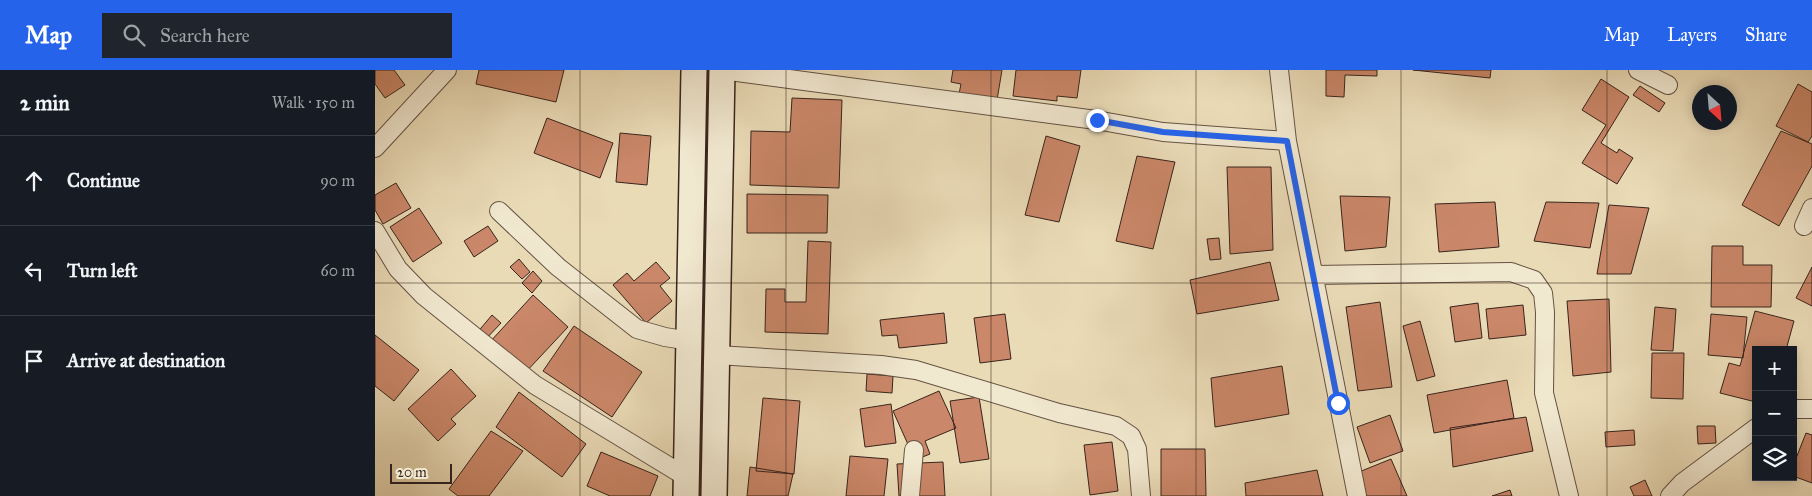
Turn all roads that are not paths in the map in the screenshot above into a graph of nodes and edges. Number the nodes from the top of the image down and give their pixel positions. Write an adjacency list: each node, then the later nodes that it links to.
1 (447, 70): 8 (street)
2 (695, 70): 14 (main road)
3 (722, 70): 7 (street); 15 (main road)
4 (1279, 70): 7 (street)
5 (1638, 70): 6 (street)
6 (1668, 85)
7 (1287, 141): 13 (street)
8 (375, 148)
9 (1812, 208): 11 (street)
10 (499, 211): 14 (street)
11 (1804, 226)
12 (375, 231): 20 (street)
13 (1314, 275): 24 (street); 25 (street)
14 (690, 341): 20 (main road)
15 (717, 355): 21 (main road); 23 (street)
16 (1797, 409): 17 (street)
17 (1812, 409)
18 (1752, 431): 26 (street)
19 (914, 450): 22 (street)
20 (687, 487)
21 (715, 496)
22 (909, 496)
23 (1141, 496)
24 (1357, 496)
25 (1569, 496)
26 (1670, 496)

